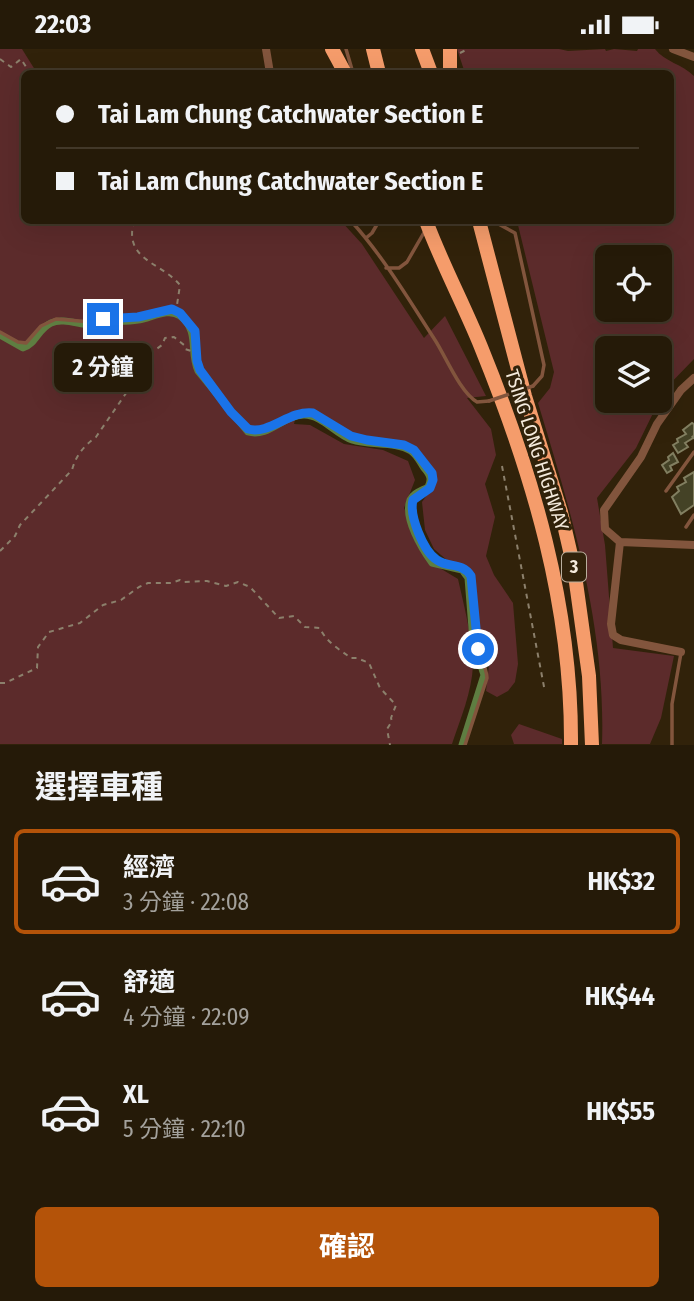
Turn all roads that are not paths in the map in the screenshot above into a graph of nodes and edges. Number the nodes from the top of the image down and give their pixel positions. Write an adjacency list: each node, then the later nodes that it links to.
1 (266, 49): 7 (street)
2 (332, 49): 8 (highway)
3 (346, 49): 9 (lane)
4 (422, 49): 10 (highway)
5 (673, 49): 6 (street)
6 (694, 57)
7 (270, 70)
8 (343, 70)
9 (352, 70)
10 (430, 70)
11 (354, 224): 17 (lane)
12 (377, 224): 17 (lane)
13 (426, 224): 18 (lane)
14 (427, 224): 29 (highway, TSING LONG HIGHWAY / 3)
15 (480, 224): 30 (highway, TSING LONG HIGHWAY / 3)
16 (498, 224): 18 (lane, bridge)
17 (366, 238): 18 (lane)
18 (386, 268)
19 (0, 332): 28 (lane)
20 (694, 378): 25 (street)
21 (694, 452): 22 (lane)
22 (666, 491)
23 (694, 515): 24 (lane)
24 (686, 527)
25 (620, 542): 26 (street); 27 (street)
26 (694, 545)
27 (681, 652): 31 (lane)
28 (465, 744)
29 (571, 744)
30 (593, 744)
31 (672, 744)

